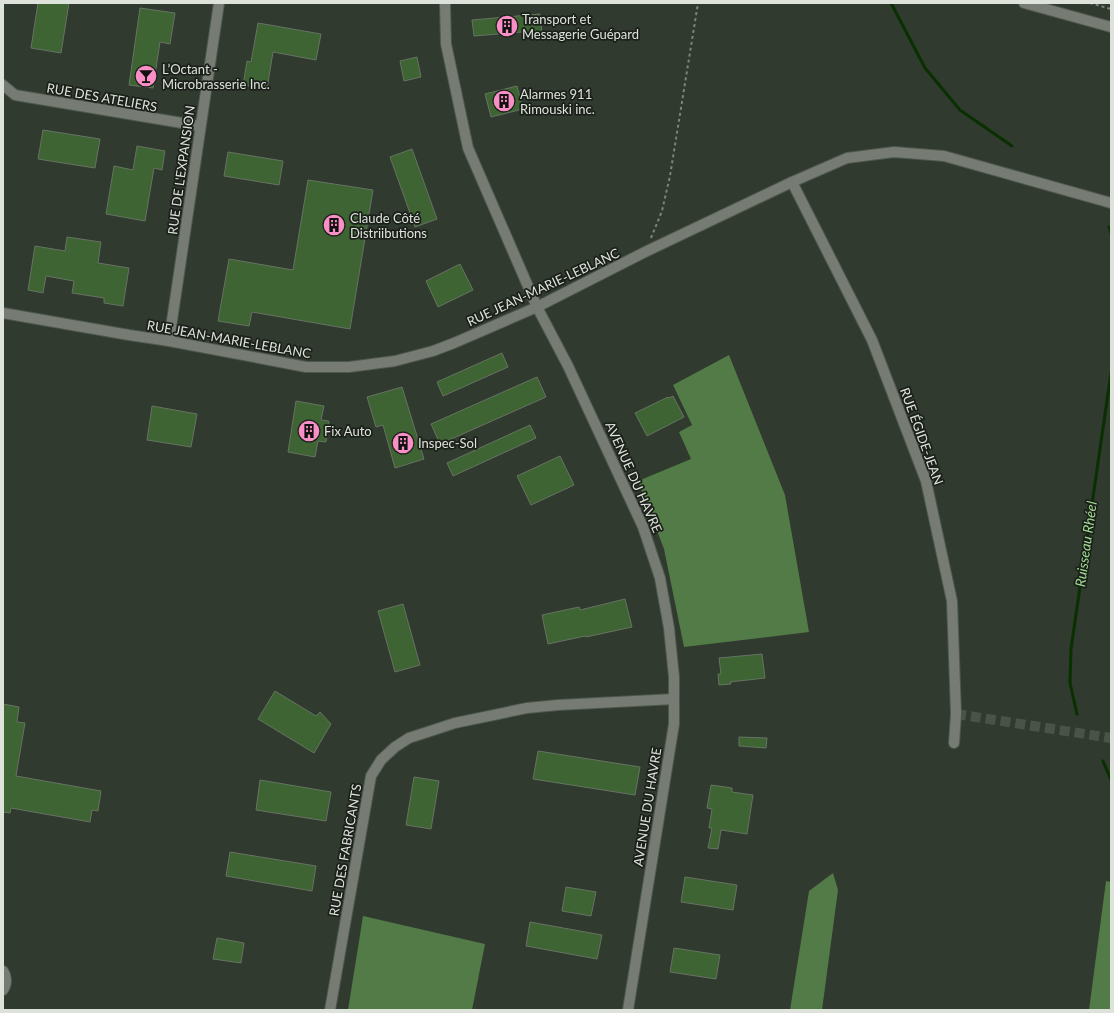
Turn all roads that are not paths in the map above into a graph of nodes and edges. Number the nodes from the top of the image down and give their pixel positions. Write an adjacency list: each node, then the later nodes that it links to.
1 (220, 3): 6 (street, RUE DE L'EXPANSION)
2 (445, 3): 9 (street, AVENUE DU HAVRE)
3 (1024, 3): 4 (street)
4 (1111, 26)
5 (3, 85): 6 (street, RUE DES ATELIERS)
6 (200, 126): 11 (street, RUE DE L'EXPANSION)
7 (792, 182): 8 (street); 9 (street, RUE JEAN-MARIE-LEBLANC); 13 (street, RUE ÉGIDE-JEAN)
8 (1111, 203)
9 (537, 307): 11 (street, RUE JEAN-MARIE-LEBLANC); 12 (street, AVENUE DU HAVRE)
10 (3, 313): 11 (street, RUE JEAN-MARIE-LEBLANC)
11 (169, 340)
12 (674, 699): 16 (street, RUE DES FABRICANTS); 17 (street, AVENUE DU HAVRE)
13 (954, 743)
14 (3, 971): 15 (street)
15 (3, 990)
16 (330, 1010)
17 (628, 1010)

